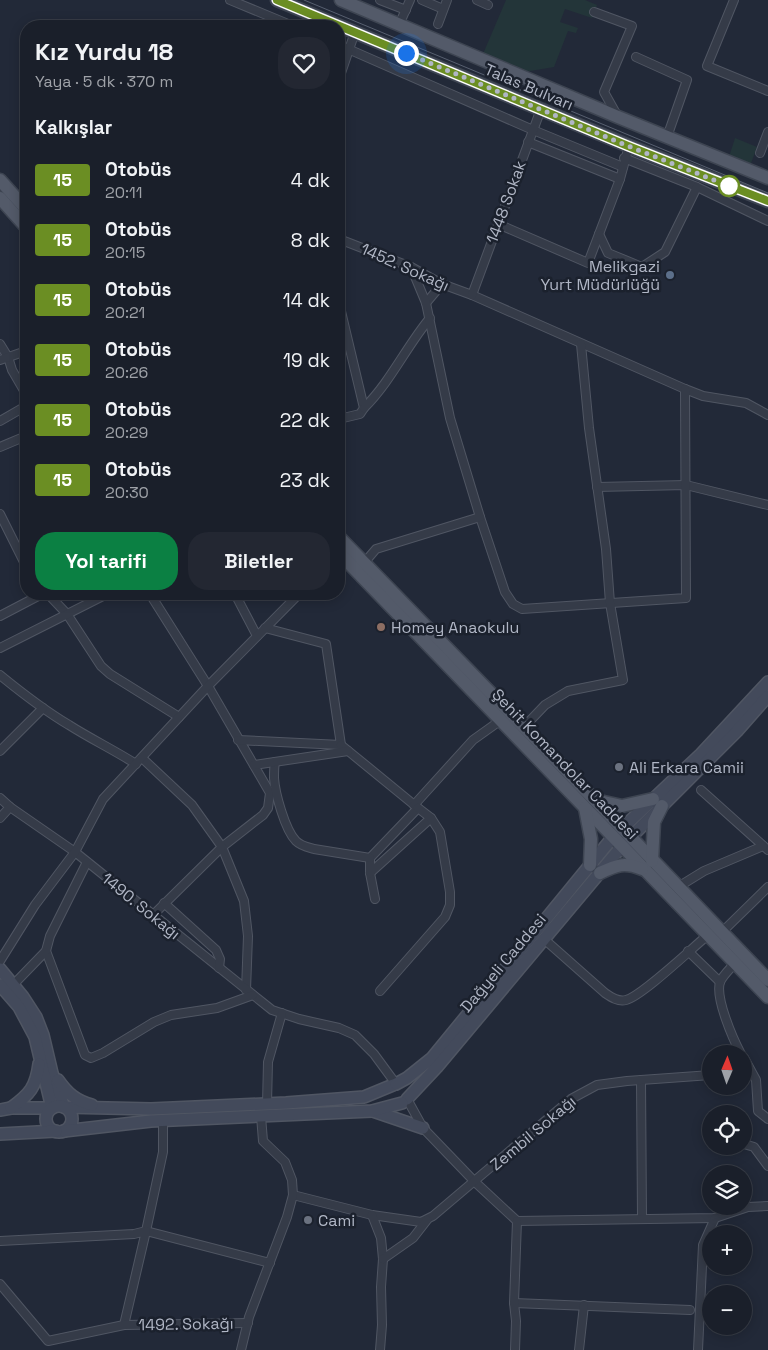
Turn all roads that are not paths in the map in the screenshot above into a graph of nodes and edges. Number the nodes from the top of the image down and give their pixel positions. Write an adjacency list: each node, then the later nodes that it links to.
1 (230, 0): 14 (street)
2 (277, 0): 15 (main road, Talas Bulvarı)
3 (341, 0): 17 (main road, Talas Bulvarı)
4 (380, 0): 12 (street)
5 (410, 0): 12 (street)
6 (422, 0): 11 (street)
7 (447, 0): 11 (street)
8 (478, 0): 10 (street)
9 (734, 0): 24 (street)
10 (488, 5)
11 (443, 9): 16 (street)
12 (406, 10): 17 (street)
13 (594, 12): 26 (street)
14 (278, 20)
15 (326, 20)
16 (438, 24)
17 (399, 25): 26 (main road, Talas Bulvarı)
18 (345, 28): 19 (main road, Talas Bulvarı)
19 (355, 32): 21 (street); 25 (main road, Talas Bulvarı)
20 (345, 48): 21 (street)
21 (349, 50): 23 (street); 27 (street)
22 (636, 57): 29 (street)
23 (345, 62)
24 (768, 91)
25 (541, 109): 27 (street, 1448 Sokak); 31 (main road, Talas Bulvarı)
26 (618, 117): 29 (main road, Talas Bulvarı)
27 (532, 130): 30 (street, 1448 Sokak); 33 (street)
28 (768, 132): 32 (street)
29 (667, 137): 34 (main road, Talas Bulvarı)
30 (528, 142): 35 (street); 43 (street, 1448 Sokak)
31 (626, 152): 33 (street); 37 (street); 39 (main road, Talas Bulvarı)
32 (760, 153)
33 (623, 167): 35 (street)
34 (768, 178)
35 (620, 179): 44 (street)
36 (0, 180): 40 (main road)
37 (697, 187): 42 (street); 44 (street)
38 (0, 198): 41 (main road)
39 (768, 201)
40 (20, 202)
41 (20, 220)
42 (768, 221)
43 (498, 224): 44 (street); 48 (street, 1448 Sokak)
44 (599, 234)
45 (345, 241): 46 (street, 1452. Sokağı)
46 (411, 267): 47 (street, 1452. Sokağı); 49 (street)
47 (442, 284): 48 (street, 1452. Sokağı); 49 (street)
48 (472, 294): 53 (street, 1452. Sokağı)
49 (426, 303): 50 (street)
50 (430, 318): 59 (street); 70 (street)
51 (345, 328): 59 (street)
52 (0, 344): 55 (street)
53 (580, 344): 58 (street, 1452. Sokağı); 67 (street)
54 (20, 353): 55 (street)
55 (8, 357): 56 (street); 57 (street)
56 (0, 360)
57 (20, 384)
58 (685, 389): 61 (street, 1452. Sokağı); 66 (street)
59 (364, 408): 62 (street)
60 (20, 409): 63 (street)
61 (768, 415)
62 (345, 418)
63 (0, 421)
64 (20, 439): 65 (street)
65 (0, 447)
66 (686, 485): 67 (street); 68 (street); 81 (street)
67 (597, 487): 81 (street)
68 (768, 505)
69 (0, 514): 72 (street)
70 (480, 517): 74 (street); 81 (street)
71 (345, 543): 74 (main road, Şehit Komandolar Caddesi)
72 (20, 554)
73 (345, 560): 93 (main road, Şehit Komandolar Caddesi)
74 (364, 563): 94 (main road, Şehit Komandolar Caddesi)
75 (31, 600): 83 (street)
76 (50, 600): 82 (street)
77 (95, 600): 82 (street)
78 (154, 600): 89 (street)
79 (238, 600): 85 (street)
80 (293, 600): 84 (street)
81 (610, 603): 94 (street)
82 (67, 614): 86 (street); 92 (street)
83 (0, 616)
84 (265, 628): 85 (street); 96 (street)
85 (257, 636): 89 (street)
86 (0, 648)
87 (0, 675): 91 (street)
88 (768, 682): 105 (street)
89 (208, 686): 92 (street); 95 (street)
90 (768, 696): 105 (street)
91 (43, 708): 97 (street); 101 (street)
92 (180, 716): 99 (street)
93 (501, 720): 106 (main road, Şehit Komandolar Caddesi); 107 (street)
94 (523, 728): 106 (main road, Şehit Komandolar Caddesi)
95 (238, 740): 96 (street); 102 (street)
96 (341, 745): 98 (street)
97 (0, 751)
98 (348, 751): 100 (street); 107 (street)
99 (142, 758): 101 (street); 112 (street)
100 (275, 762): 102 (street); 115 (street)
101 (136, 764): 114 (street)
102 (254, 765): 112 (street)
103 (701, 790): 113 (street)
104 (0, 798): 108 (street, 1490. Sokağı)
105 (658, 802): 106 (main road); 111 (street, Dağyeli Caddesi); 117 (main road)
106 (589, 804): 111 (main road, Şehit Komandolar Caddesi); 118 (main road)
107 (416, 806): 110 (street); 115 (street)
108 (10, 807): 109 (street); 114 (street, 1490. Sokağı)
109 (0, 818)
110 (431, 818): 119 (street); 137 (street)
111 (622, 837): 117 (main road, Şehit Komandolar Caddesi); 118 (street, Dağyeli Caddesi)
112 (222, 847): 123 (street); 138 (street)
113 (766, 848): 120 (street)
114 (75, 852): 116 (street, 1490. Sokağı); 130 (street)
115 (370, 858): 119 (street)
116 (88, 862): 124 (street, 1490. Sokağı); 128 (street)
117 (649, 866): 118 (main road); 120 (main road, Şehit Komandolar Caddesi); 126 (main road, Şehit Komandolar Caddesi)
118 (595, 869): 127 (street, Dağyeli Caddesi); 147 (street, Dağyeli Caddesi)
119 (370, 873): 122 (street)
120 (678, 887): 125 (main road, Şehit Komandolar Caddesi)
121 (768, 887): 125 (street)
122 (375, 899)
123 (164, 904): 124 (street); 132 (street)
124 (153, 915): 132 (street, 1490. Sokağı)
125 (722, 932): 134 (main road, Şehit Komandolar Caddesi)
126 (708, 935): 129 (street); 131 (main road, Şehit Komandolar Caddesi)
127 (544, 939): 129 (street); 148 (street, Dağyeli Caddesi)
128 (46, 951): 136 (street); 138 (street)
129 (688, 951): 135 (street)
130 (0, 961)
131 (735, 963): 135 (street); 139 (main road, Şehit Komandolar Caddesi)
132 (219, 968): 138 (street, 1490. Sokağı)
133 (0, 969): 136 (street)
134 (768, 980)
135 (720, 982): 141 (street)
136 (5, 989): 142 (street); 143 (street)
137 (380, 991)
138 (250, 992): 140 (street, 1490. Sokağı)
139 (768, 997)
140 (282, 1014): 147 (street, 1490. Sokağı); 149 (street)
141 (736, 1045)
142 (40, 1057): 151 (street); 153 (street)
143 (52, 1073): 150 (street); 152 (street)
144 (702, 1076): 146 (street, Zembil Sokağı)
145 (752, 1078): 156 (street)
146 (641, 1080): 163 (street, Zembil Sokağı); 168 (street)
147 (399, 1083): 148 (street); 149 (street, Dağyeli Caddesi)
148 (404, 1101): 154 (street); 158 (street)
149 (266, 1104): 152 (street, Dağyeli Caddesi)
150 (64, 1107): 151 (street); 152 (street); 159 (street)
151 (52, 1108): 153 (street); 159 (street)
152 (109, 1108)
153 (5, 1109)
154 (372, 1111): 155 (street); 158 (street)
155 (261, 1116): 157 (street); 164 (street)
156 (768, 1119)
157 (164, 1120): 159 (street); 171 (street)
158 (423, 1128): 163 (street)
159 (60, 1131): 160 (street)
160 (0, 1134)
161 (752, 1146): 162 (street)
162 (768, 1166)
163 (475, 1182): 169 (street, Zembil Sokağı); 170 (street)
164 (293, 1194): 166 (street); 174 (street)
165 (768, 1206): 167 (street)
166 (372, 1215): 169 (street); 173 (street)
167 (715, 1218): 168 (street); 185 (street)
168 (642, 1219): 170 (street)
169 (427, 1220): 173 (street, Zembil Sokağı)
170 (517, 1221): 176 (street)
171 (146, 1231): 172 (street); 174 (street); 180 (street)
172 (0, 1241)
173 (384, 1260): 182 (street)
174 (270, 1262): 179 (street)
175 (0, 1284): 180 (street, 1492. Sokağı)
176 (514, 1303): 177 (street); 183 (street)
177 (584, 1305): 178 (street); 184 (street)
178 (690, 1310)
179 (248, 1323): 180 (street, 1492. Sokağı); 181 (street)
180 (124, 1325)
181 (241, 1350)
182 (380, 1350)
183 (516, 1350)
184 (579, 1350)
185 (698, 1350)

